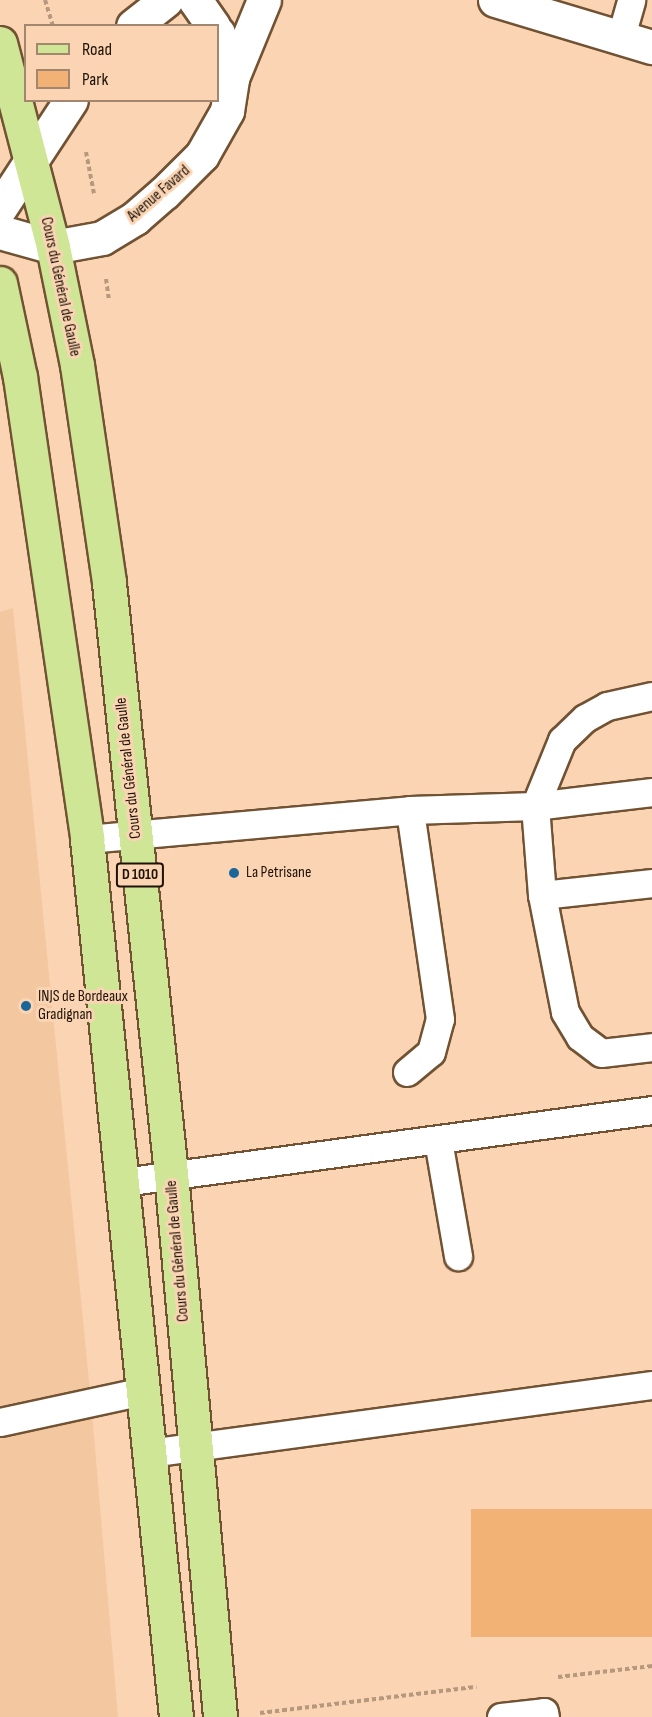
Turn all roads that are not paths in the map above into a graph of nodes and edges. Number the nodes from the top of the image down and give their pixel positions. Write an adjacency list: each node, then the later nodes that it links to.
1 (166, 0): 6 (street)
2 (195, 0): 7 (street)
3 (264, 0): 12 (street, Avenue Favard)
4 (495, 0): 9 (street)
5 (631, 0): 9 (lane)
6 (136, 24)
7 (212, 24)
8 (219, 36): 12 (street, Avenue Favard)
9 (621, 36): 11 (street)
10 (0, 43): 14 (main road, Cours du Général de Gaulle / D 1010)
11 (652, 47)
12 (232, 78): 17 (street, Avenue Favard)
13 (70, 102): 14 (street)
14 (32, 156): 15 (street); 17 (main road, Cours du Général de Gaulle / D 1010)
15 (0, 208)
16 (0, 232): 17 (street, Avenue Favard)
17 (53, 247): 23 (main road, Cours du Général de Gaulle / D 1010)
18 (0, 283): 24 (main road, D 1010)
19 (652, 696): 21 (lane)
20 (652, 792): 21 (lane)
21 (535, 806): 22 (lane); 26 (lane)
22 (410, 810): 23 (lane); 30 (lane)
23 (135, 832): 24 (lane); 27 (main road, Cours du Général de Gaulle / D 1010)
24 (87, 839): 28 (main road, D 1010)
25 (652, 883): 26 (lane)
26 (542, 895): 29 (lane)
27 (156, 1026): 28 (main road); 33 (main road, Cours du Général de Gaulle / D 1010)
28 (107, 1029): 34 (main road, D 1010)
29 (652, 1047)
30 (407, 1072)
31 (652, 1110): 32 (lane)
32 (438, 1140): 33 (lane); 35 (lane)
33 (171, 1174): 34 (lane); 39 (main road, Cours du Général de Gaulle / D 1010)
34 (123, 1182): 37 (main road, D 1010)
35 (458, 1256)
36 (652, 1385): 39 (lane)
37 (143, 1391): 38 (lane); 40 (main road, D 1010)
38 (0, 1422)
39 (197, 1448): 40 (lane); 42 (main road, Cours du Général de Gaulle / D 1010)
40 (149, 1453): 41 (main road, D 1010)
41 (176, 1717)
42 (220, 1717)
43 (501, 1717): 44 (lane)
44 (544, 1717)

